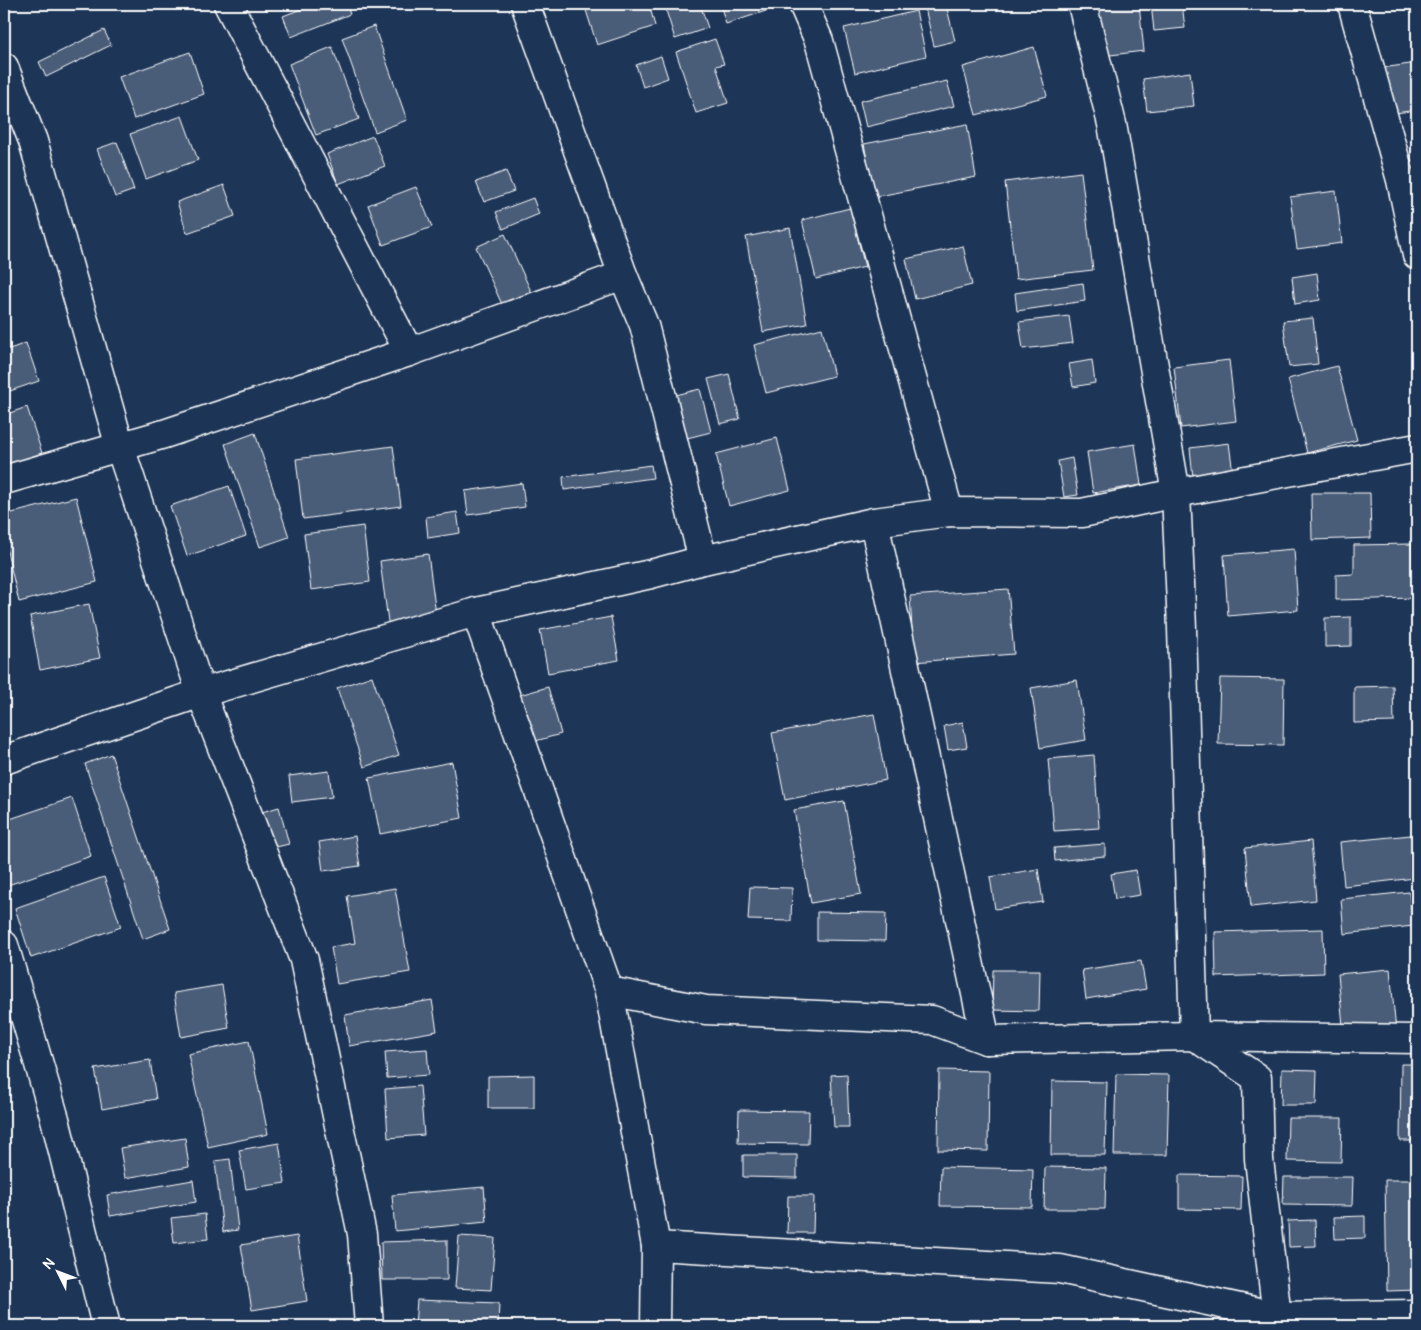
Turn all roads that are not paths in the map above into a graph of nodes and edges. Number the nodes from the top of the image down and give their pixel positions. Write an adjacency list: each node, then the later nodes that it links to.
1 (228, 4): 9 (street)
2 (525, 4): 8 (street)
3 (803, 4): 14 (street)
4 (1082, 4): 13 (street)
5 (1352, 4): 7 (street)
6 (4, 67): 10 (street)
7 (1417, 255)
8 (622, 275): 9 (street); 16 (street)
9 (409, 352): 10 (street)
10 (120, 447): 12 (street); 18 (street)
11 (1417, 448): 13 (street)
12 (4, 480)
13 (1176, 493): 14 (street); 22 (street)
14 (949, 512): 15 (street)
15 (874, 522): 16 (street); 23 (street)
16 (703, 560): 17 (street)
17 (476, 612): 18 (street); 21 (street)
18 (201, 692): 19 (street); 29 (street)
19 (4, 760)
20 (4, 945): 28 (street)
21 (609, 991): 23 (street); 25 (street)
22 (1194, 1036): 23 (street); 24 (street); 27 (street)
23 (986, 1040)
24 (1417, 1040)
25 (656, 1246): 27 (street); 30 (street)
26 (1417, 1314): 27 (street)
27 (1277, 1321)
28 (106, 1326)
29 (369, 1326)
30 (655, 1326)

